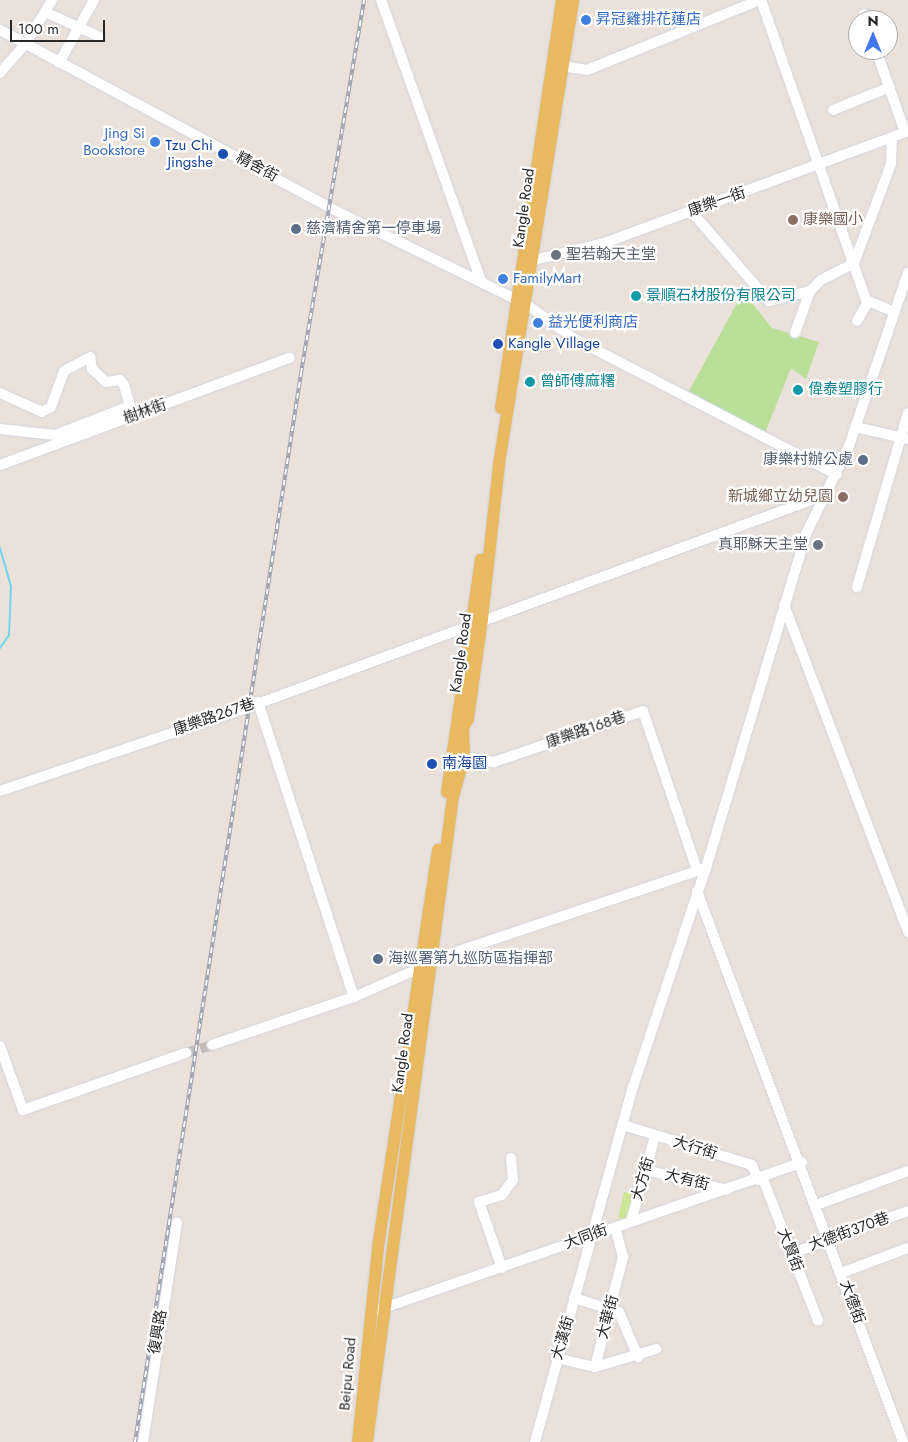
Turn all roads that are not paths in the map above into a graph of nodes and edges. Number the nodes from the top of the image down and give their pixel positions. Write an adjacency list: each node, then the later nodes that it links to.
1 (52, 0): 7 (street)
2 (94, 0): 8 (street)
3 (381, 0): 25 (street)
4 (562, 0): 22 (main road, Kangle Road)
5 (573, 0): 14 (main road, Kangle Road)
6 (760, 0): 14 (street); 20 (street)
7 (45, 12): 8 (street); 11 (street)
8 (78, 27): 10 (street); 13 (street)
9 (0, 30): 11 (street, 精舍街)
10 (100, 37)
11 (26, 43): 13 (street, 精舍街); 15 (street)
12 (880, 60): 16 (street)
13 (59, 64): 25 (street, 精舍街)
14 (562, 66): 22 (main road, Kangle Road)
15 (0, 73)
16 (890, 86): 17 (street); 18 (street)
17 (833, 110)
18 (907, 132): 19 (street, 康樂一街)
19 (892, 138): 20 (street, 康樂一街); 23 (street)
20 (818, 165): 21 (street, 康樂一街); 23 (street)
21 (691, 211): 22 (street, 康樂一街); 27 (street)
22 (527, 262): 28 (main road, Kangle Road)
23 (854, 263): 27 (street); 29 (street)
24 (908, 273): 26 (street, 大漢街)
25 (481, 280): 28 (street, 精舍街)
26 (906, 284): 30 (street, 大漢街)
27 (810, 291): 32 (street)
28 (521, 302): 40 (street, 精舍街); 44 (main road, Kangle Road)
29 (868, 302): 30 (street); 31 (street)
30 (894, 312): 36 (street, 大漢街)
31 (857, 321)
32 (796, 333)
33 (290, 358): 39 (street, 樹林街)
34 (0, 393): 37 (street)
35 (908, 413): 38 (street)
36 (856, 427): 38 (street); 40 (street, 大漢街)
37 (0, 429)
38 (904, 438): 42 (street)
39 (0, 465)
40 (837, 475): 41 (street, 大漢街)
41 (822, 496): 43 (street, 大漢街); 44 (street, 康樂路267巷)
42 (857, 587)
43 (784, 605): 48 (street, 大漢街); 50 (street)
44 (477, 621): 45 (street, 康樂路267巷); 46 (main road, Kangle Road)
45 (258, 702): 47 (street, 康樂路267巷); 53 (street)
46 (458, 756): 48 (street, 康樂路168巷); 51 (main road, Kangle Road); 52 (main road, Kangle Road)
47 (0, 791)
48 (702, 869): 49 (street, 大漢街); 51 (street)
49 (697, 891): 57 (street, 大漢街); 61 (street, 大德街)
50 (908, 932)
51 (433, 962): 52 (street); 60 (main road, Kangle Road)
52 (420, 970): 53 (street); 60 (main road, Kangle Road)
53 (354, 997): 54 (street)
54 (212, 1045)
55 (0, 1046): 56 (street)
56 (186, 1053)
57 (623, 1125): 58 (street, 大行街); 71 (street, 大漢街)
58 (655, 1136): 62 (street, 大方街); 64 (street, 大行街)
59 (511, 1158): 75 (street)
60 (398, 1162): 79 (main road, Kangle Road)
61 (802, 1162): 64 (street, 大同街); 66 (street, 大德街)
62 (646, 1170): 65 (street, 大有街); 68 (street, 大方街)
63 (908, 1171): 66 (street)
64 (761, 1180): 65 (street, 大同街); 74 (street, 大賢街)
65 (728, 1191): 68 (street, 大同街)
66 (816, 1205): 72 (street, 大德街)
67 (908, 1211): 72 (street, 大德街370巷)
68 (631, 1221): 70 (street, 大同街)
69 (177, 1223): 85 (street, 復興路)
70 (615, 1227): 71 (street, 大同街); 78 (street, 大華街)
71 (594, 1234): 75 (street, 大同街); 77 (street, 大漢街)
72 (829, 1238): 74 (street, 大德街370巷); 76 (street, 大德街)
73 (908, 1248): 76 (street)
74 (790, 1254): 80 (street, 大賢街)
75 (502, 1268): 79 (street, 大同街)
76 (841, 1273): 89 (street, 大德街)
77 (574, 1298): 78 (street); 83 (street, 大漢街)
78 (611, 1308): 82 (street); 84 (street, 大華街)
79 (376, 1310): 86 (main road, Beipu Road); 87 (main road, Beipu Road)
80 (818, 1321)
81 (656, 1350): 82 (street)
82 (638, 1357): 84 (street)
83 (556, 1358): 84 (street); 88 (street, 大漢街)
84 (595, 1367)
85 (143, 1442)
86 (358, 1442)
87 (367, 1442)
88 (536, 1442)
89 (903, 1442)

